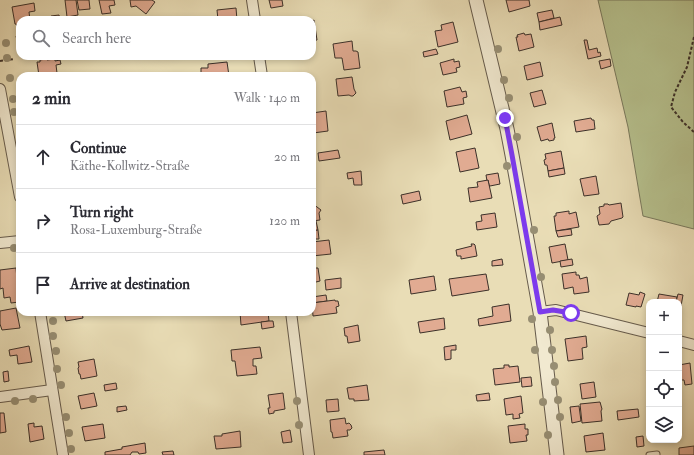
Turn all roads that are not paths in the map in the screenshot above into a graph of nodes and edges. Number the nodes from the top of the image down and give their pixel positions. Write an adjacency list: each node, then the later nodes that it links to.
1 (252, 0): 3 (street)
2 (476, 0): 10 (street)
3 (254, 16)
4 (260, 60): 5 (street)
5 (261, 72)
6 (0, 89): 7 (street)
7 (16, 175)
8 (16, 241): 9 (street)
9 (0, 243)
10 (540, 312): 13 (street); 21 (street)
11 (41, 316): 16 (street)
12 (292, 316): 20 (street)
13 (646, 332)
14 (682, 342): 15 (street)
15 (694, 345)
16 (52, 390): 17 (street); 19 (street)
17 (0, 397)
18 (657, 454): 22 (lane)
19 (63, 455)
20 (309, 455)
21 (557, 455)
22 (649, 455)

